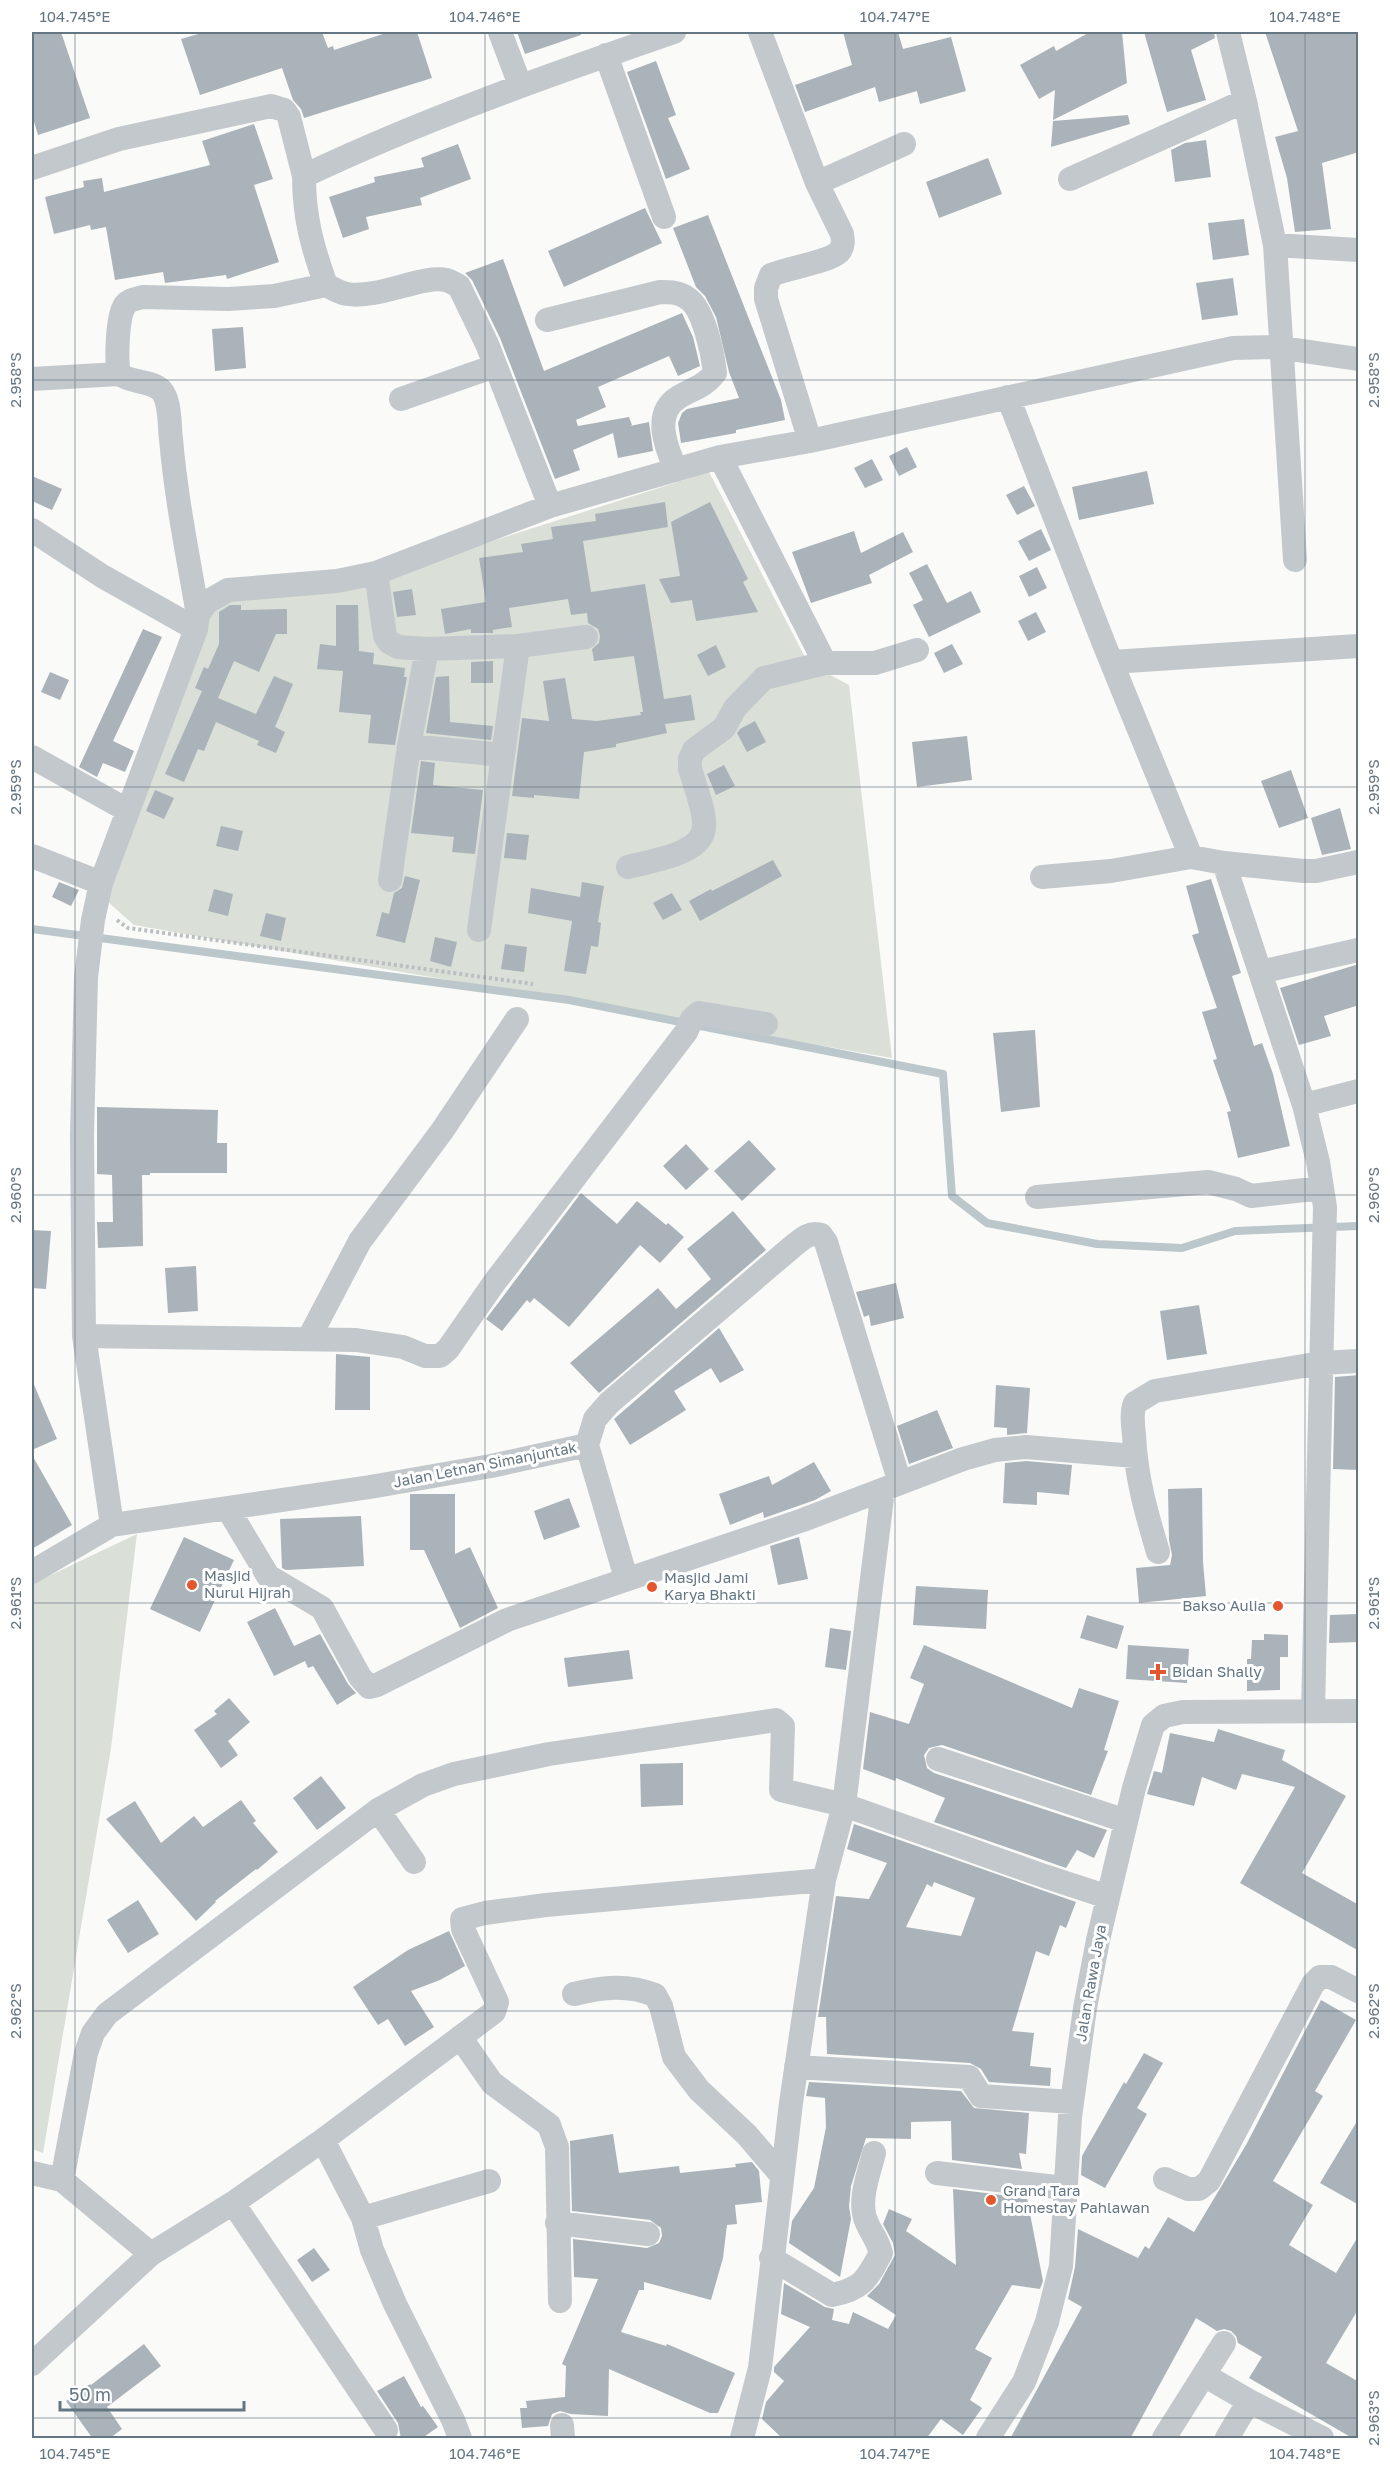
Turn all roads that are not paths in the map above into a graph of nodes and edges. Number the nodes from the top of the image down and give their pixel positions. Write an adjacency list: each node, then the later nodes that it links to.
1 (500, 32): 6 (street)
2 (674, 32): 5 (street)
3 (760, 32): 12 (street)
4 (1228, 32): 7 (street)
5 (606, 55): 6 (street); 13 (street)
6 (520, 85): 10 (street)
7 (1245, 101): 11 (street); 14 (street)
8 (904, 144): 12 (street)
9 (32, 168): 10 (street)
10 (304, 176): 16 (street)
11 (1070, 179)
12 (817, 183): 25 (street)
13 (664, 217)
14 (1275, 245): 15 (street); 18 (street)
15 (1359, 250)
16 (326, 285): 20 (street); 21 (street)
17 (547, 320): 27 (street)
18 (1283, 348): 19 (street); 23 (street); 30 (street)
19 (1359, 359)
20 (495, 366): 24 (street); 28 (street)
21 (119, 374): 22 (street); 32 (street)
22 (32, 379)
23 (1008, 397): 25 (street); 38 (street)
24 (401, 399)
25 (810, 441): 26 (street)
26 (720, 458): 27 (street); 39 (street)
27 (676, 470): 28 (street)
28 (550, 506): 31 (street)
29 (32, 530): 32 (street)
30 (1294, 560)
31 (376, 573): 32 (street); 36 (street)
32 (197, 622): 43 (street)
33 (586, 637): 34 (street)
34 (518, 646): 36 (street); 41 (street)
35 (1359, 646): 38 (street)
36 (427, 649): 40 (street)
37 (917, 650): 39 (street)
38 (1112, 662): 45 (street)
39 (825, 663): 48 (street)
40 (409, 746): 41 (street); 50 (street)
41 (503, 755): 52 (street)
42 (32, 756): 43 (street)
43 (127, 810): 51 (street)
44 (32, 856): 51 (street)
45 (1191, 857): 47 (street); 49 (street)
46 (1359, 862): 47 (street)
47 (1224, 863): 54 (street)
48 (628, 867)
49 (1042, 878)
50 (390, 880)
51 (97, 902): 61 (street)
52 (479, 930)
53 (1359, 950): 54 (street)
54 (1260, 972): 58 (street)
55 (517, 1018): 62 (street)
56 (766, 1024): 62 (street)
57 (1359, 1091): 58 (street)
58 (1304, 1105): 60 (street)
59 (1037, 1197): 60 (street)
60 (1324, 1198): 64 (street)
61 (84, 1336): 62 (street); 69 (street)
62 (309, 1338)
63 (1359, 1361): 64 (street)
64 (1321, 1364): 66 (street); 73 (street)
65 (587, 1445): 67 (street, Jalan Letnan Simanjuntak); 68 (street, Jalan Letnan Simanjuntak); 72 (street)
66 (1135, 1456): 67 (street); 70 (street)
67 (891, 1486): 72 (street); 76 (street)
68 (228, 1509): 69 (street, Jalan Letnan Simanjuntak); 72 (street)
69 (112, 1524): 71 (street, Jalan Letnan Simanjuntak)
70 (1158, 1552)
71 (32, 1572)
72 (626, 1578)
73 (1313, 1710): 74 (street, Jalan Rawa Jaya); 78 (street, Jalan Rawa Jaya)
74 (1359, 1711)
75 (938, 1759): 78 (street)
76 (844, 1805): 77 (street); 80 (street); 81 (street)
77 (378, 1810): 79 (street); 93 (street)
78 (1126, 1821): 81 (street, Jalan Rawa Jaya)
79 (414, 1862)
80 (824, 1880): 84 (street); 85 (street)
81 (1108, 1897): 86 (street, Jalan Rawa Jaya)
82 (1359, 1991): 92 (street)
83 (574, 1994): 91 (street)
84 (460, 2037): 87 (street); 98 (street)
85 (796, 2067): 86 (street); 91 (street)
86 (1072, 2102): 95 (street, Jalan Rawa Jaya)
87 (323, 2140): 96 (street); 97 (street)
88 (874, 2153): 101 (street)
89 (32, 2173): 93 (street)
90 (937, 2173): 95 (street)
91 (782, 2176): 101 (street)
92 (1165, 2178)
93 (62, 2180): 100 (street)
94 (489, 2181): 97 (street)
95 (1065, 2188): 110 (street, Jalan Rawa Jaya)
96 (233, 2203): 100 (street); 107 (street)
97 (363, 2218): 108 (street)
98 (557, 2223): 99 (street); 102 (street)
99 (648, 2234)
100 (151, 2253): 104 (street)
101 (771, 2258): 109 (street)
102 (560, 2301)
103 (1224, 2343): 105 (street)
104 (32, 2364)
105 (1204, 2375): 106 (street); 111 (street)
106 (1249, 2401): 112 (street); 113 (street)
107 (386, 2430)
108 (460, 2439)
109 (742, 2439)
110 (988, 2439)
111 (1164, 2439)
112 (1227, 2439)
113 (1322, 2439)

